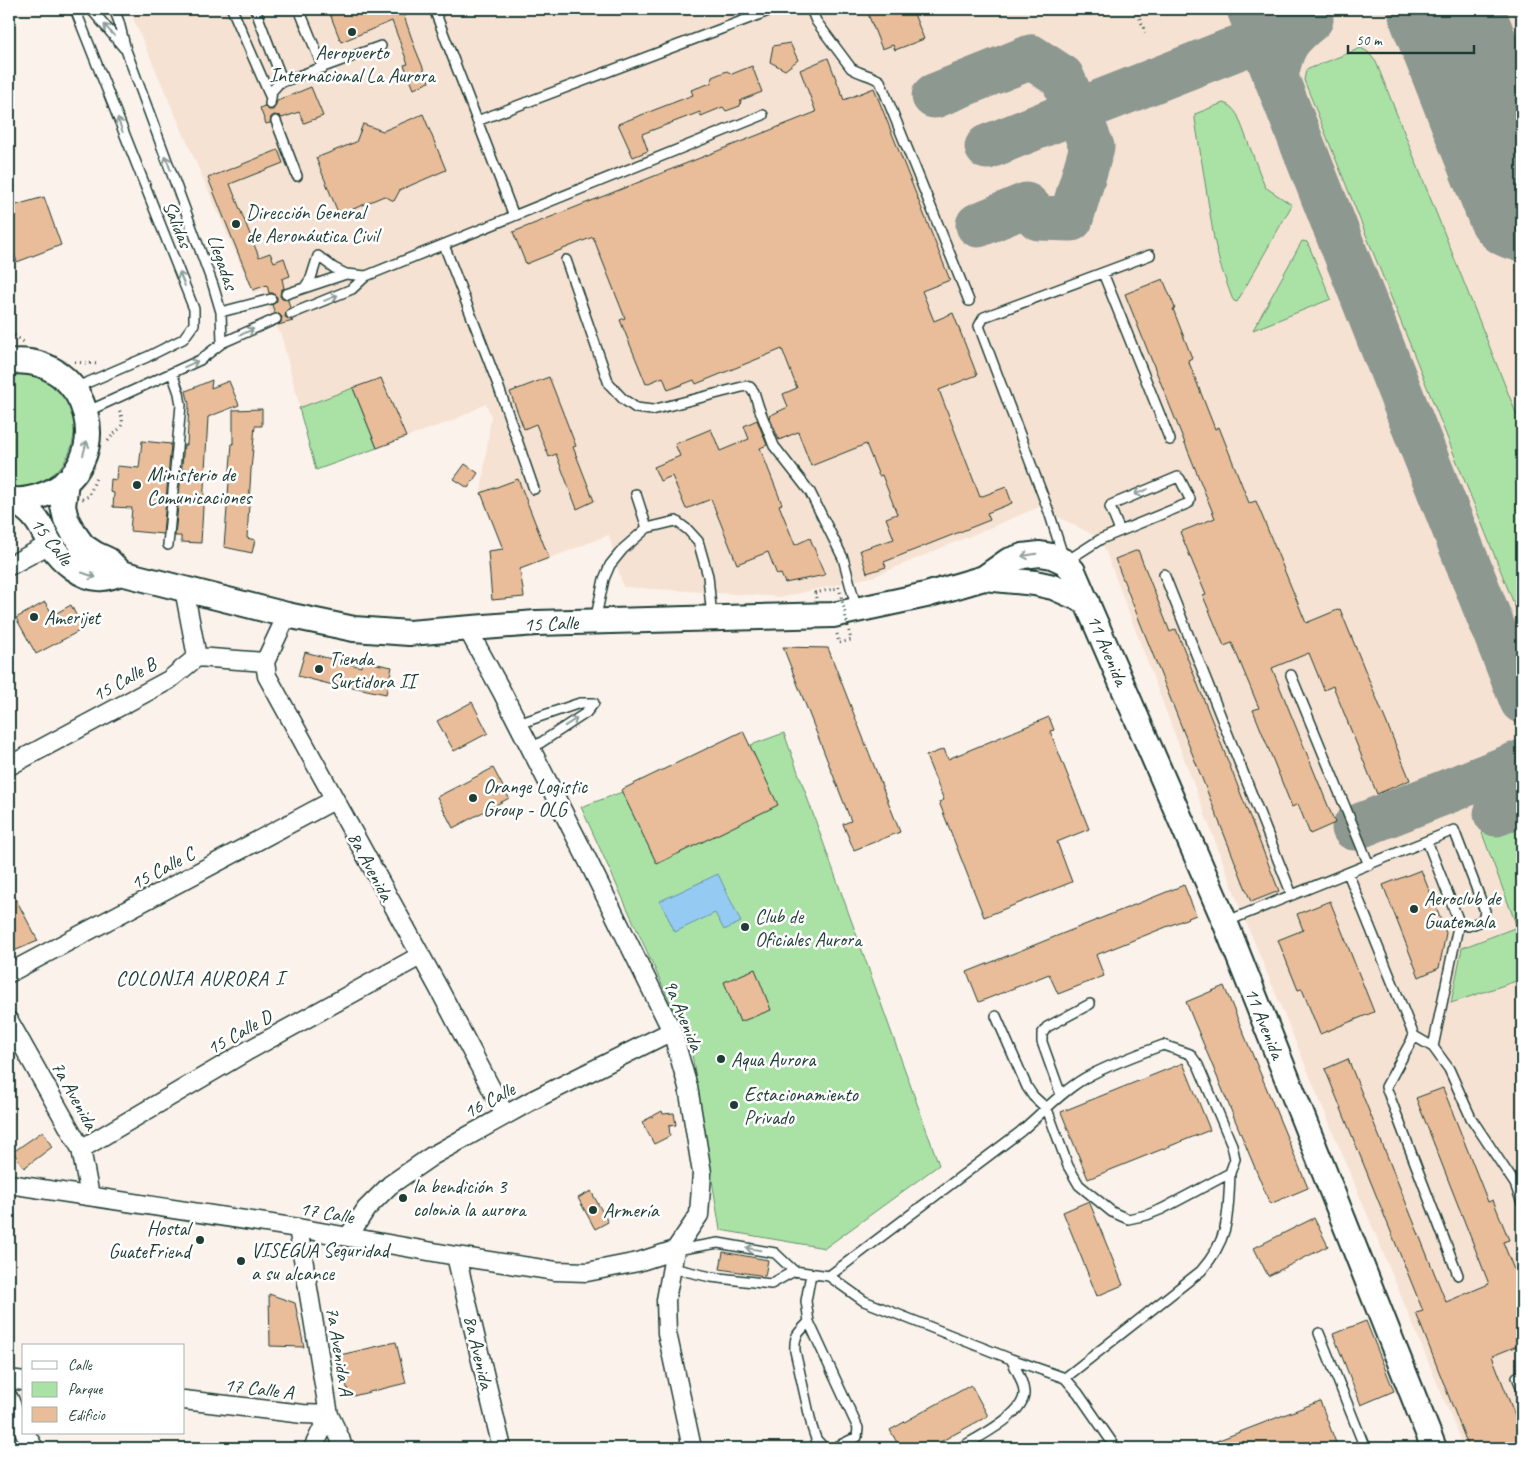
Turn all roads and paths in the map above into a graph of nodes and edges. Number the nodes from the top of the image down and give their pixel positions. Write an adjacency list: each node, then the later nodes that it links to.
1 (75, 9): 37 (lane, Salidas, one-way to 1)
2 (92, 9): 13 (lane, one-way to 2)
3 (114, 9): 13 (lane)
4 (232, 9): 15 (lane)
5 (255, 9): 15 (lane)
6 (299, 9): 14 (lane)
7 (434, 9): 18 (lane)
8 (774, 9): 18 (lane)
9 (811, 9): 30 (lane)
10 (1136, 9): 11 (path)
11 (1146, 34)
12 (381, 46): 14 (lane)
13 (126, 50): 31 (lane, Llegadas, one-way to 13)
14 (323, 68): 15 (lane)
15 (283, 82)
16 (764, 115): 20 (lane)
17 (276, 121): 19 (lane)
18 (477, 121): 20 (lane)
19 (298, 176)
20 (514, 216): 21 (lane)
21 (444, 245): 26 (lane); 41 (lane)
22 (1150, 254): 24 (lane)
23 (566, 260): 56 (lane)
24 (1103, 273): 39 (lane); 48 (lane)
25 (346, 274): 26 (lane); 27 (lane); 27 (lane)
26 (366, 276): 32 (lane, one-way to 26)
27 (305, 287): 28 (lane)
28 (286, 294)
29 (271, 299): 31 (lane)
30 (969, 301)
31 (221, 312): 34 (lane, Llegadas)
32 (291, 314)
33 (276, 319): 34 (lane, one-way to 33)
34 (222, 343): 36 (lane, one-way to 34)
35 (12, 356): 37 (main road)
36 (172, 373): 38 (lane); 47 (lane)
37 (74, 388): 38 (main road)
38 (86, 412): 40 (main road, one-way to 38)
39 (1170, 440)
40 (66, 481): 43 (main road); 50 (main road, 15 Calle)
41 (534, 489)
42 (636, 494): 44 (lane)
43 (11, 500): 46 (main road, 15 Calle)
44 (647, 528): 58 (lane); 59 (lane)
45 (1120, 530): 45 (lane, one-way to 45); 48 (lane)
46 (50, 544): 49 (street); 50 (main road, 15 Calle, one-way to 50)
47 (168, 544)
48 (1065, 562): 52 (main road, one-way to 52); 55 (main road, 11 Avenida)
49 (9, 566)
50 (121, 573): 53 (main road, 15 Calle)
51 (1164, 574): 72 (lane)
52 (984, 578): 55 (main road, 11 Avenida); 56 (main road, 15 Calle)
53 (184, 589): 57 (main road, 15 Calle); 62 (street)
54 (815, 593): 61 (path, bridge)
55 (1087, 602): 73 (main road, 11 Avenida)
56 (857, 610): 58 (main road, 15 Calle)
57 (287, 615): 60 (main road, 15 Calle); 63 (street)
58 (712, 618): 59 (main road, 15 Calle)
59 (594, 622): 60 (main road, 15 Calle)
60 (467, 628): 65 (street, 9a Avenida)
61 (839, 643)
62 (196, 657): 63 (street); 67 (street, 15 Calle B)
63 (264, 662): 68 (street, 8a Avenida)
64 (1291, 675): 70 (lane)
65 (518, 724): 66 (street, 9a Avenida); 66 (lane, one-way to 65)
66 (531, 749): 80 (street, 9a Avenida)
67 (9, 766)
68 (334, 800): 75 (street, 8a Avenida); 76 (street, 15 Calle C)
69 (1427, 841): 70 (lane); 74 (lane); 74 (lane)
70 (1369, 865): 71 (lane)
71 (1348, 873): 72 (lane); 81 (lane)
72 (1292, 894): 73 (lane)
73 (1225, 922): 125 (main road, 11 Avenida)
74 (1459, 922): 82 (lane)
75 (420, 956): 85 (street, 8a Avenida); 86 (street, 15 Calle D)
76 (9, 973)
77 (1090, 1004): 83 (lane)
78 (996, 1016): 84 (lane)
79 (9, 1021): 86 (street, 7a Avenida)
80 (672, 1031): 85 (street, 16 Calle); 93 (street, 9a Avenida)
81 (1414, 1036): 82 (lane); 99 (lane)
82 (1433, 1047): 90 (lane)
83 (1061, 1095): 84 (lane); 87 (lane)
84 (1047, 1109): 87 (lane); 100 (lane)
85 (505, 1115): 92 (street, 16 Calle)
86 (80, 1148): 89 (street, 7a Avenida)
87 (1230, 1173): 105 (lane)
88 (9, 1184): 89 (street, 17 Calle)
89 (90, 1196): 91 (street, 17 Calle)
90 (1522, 1202)
91 (298, 1228): 92 (street, 17 Calle); 111 (street, 7a Avenida A)
92 (348, 1237): 94 (street, 17 Calle)
93 (675, 1250): 95 (street, 17 Calle); 96 (street, 9a Avenida); 97 (lane, one-way to 93)
94 (456, 1256): 95 (street, 17 Calle); 118 (street, 8a Avenida)
95 (638, 1262): 96 (street, 17 Calle)
96 (672, 1268): 97 (lane); 119 (street, 9a Avenida)
97 (794, 1271): 98 (lane)
98 (811, 1274): 100 (lane); 101 (lane)
99 (1458, 1275)
100 (829, 1276): 103 (lane)
101 (809, 1322): 120 (lane); 121 (lane)
102 (1319, 1333): 124 (lane)
103 (1011, 1359): 105 (lane); 114 (lane)
104 (1522, 1375): 108 (lane)
105 (1065, 1378): 123 (lane)
106 (9, 1380): 107 (street)
107 (22, 1381)
108 (1522, 1389)
109 (9, 1399): 112 (street)
110 (185, 1400): 111 (street, 17 Calle A)
111 (329, 1415): 116 (street); 117 (street, 7a Avenida A)
112 (22, 1428)
113 (25, 1434): 115 (street)
114 (970, 1446): 122 (lane)
115 (34, 1448)
116 (312, 1448)
117 (343, 1448)
118 (502, 1448)
119 (692, 1448)
120 (822, 1448)
121 (834, 1448)
122 (960, 1448)
123 (1116, 1448)
124 (1365, 1448)
125 (1434, 1448)

